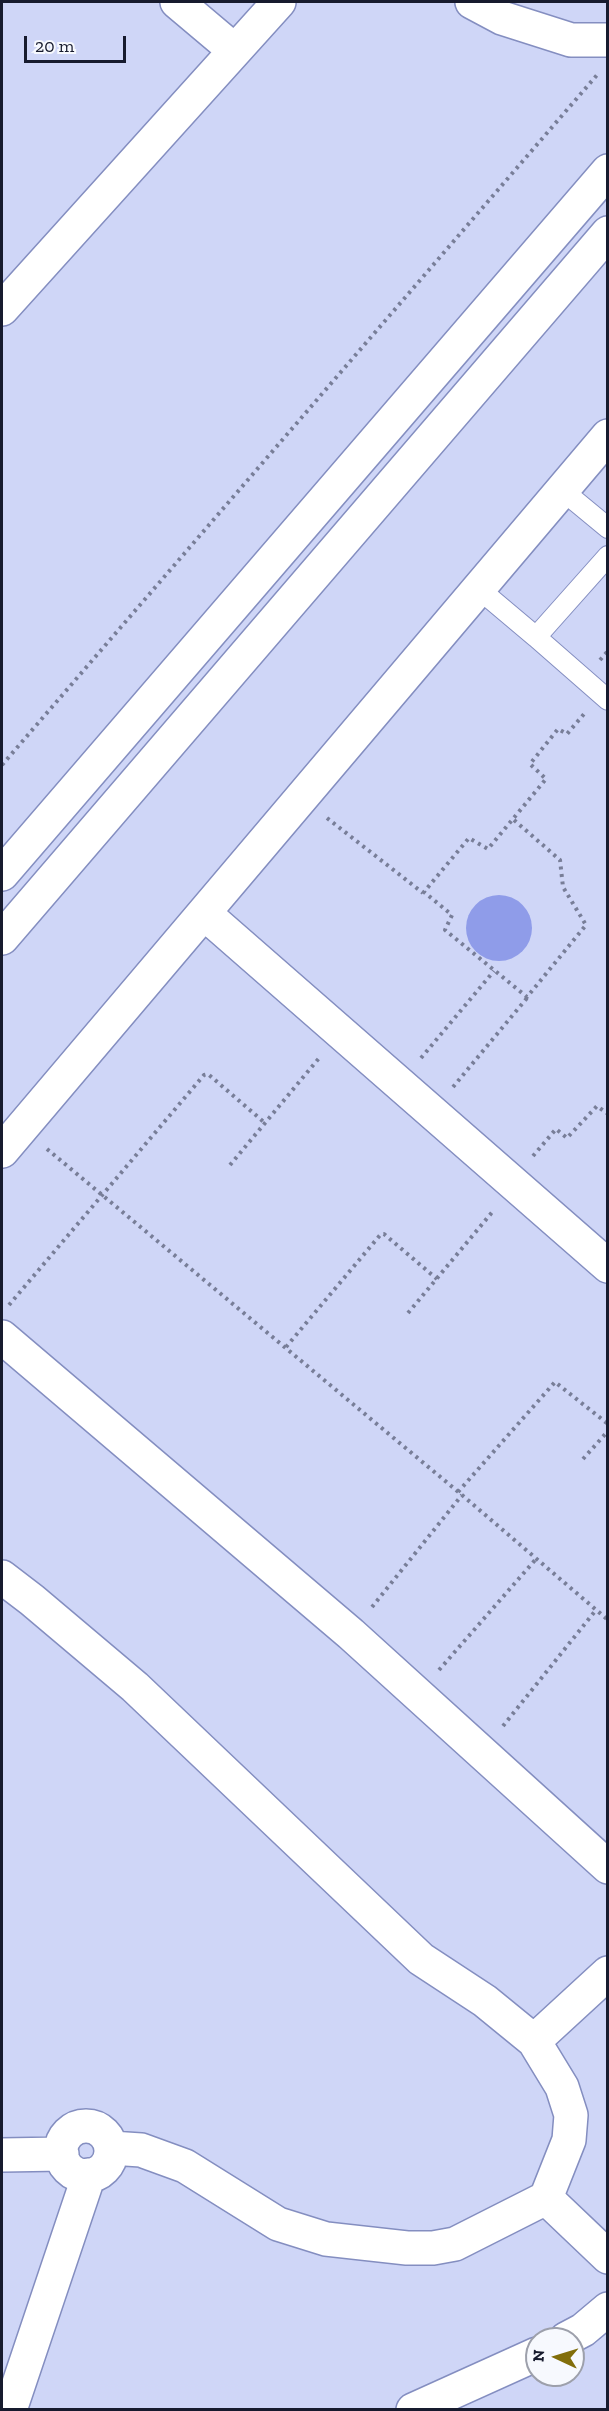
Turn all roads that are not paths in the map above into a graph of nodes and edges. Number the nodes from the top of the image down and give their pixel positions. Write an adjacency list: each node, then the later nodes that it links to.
1 (177, 2): 4 (street)
2 (279, 2): 4 (street)
3 (472, 2): 5 (street)
4 (234, 50): 8 (street)
5 (604, 56)
6 (608, 171): 16 (street)
7 (608, 233): 18 (street)
8 (2, 309)
9 (608, 436): 10 (street)
10 (562, 490): 11 (lane); 13 (street)
11 (608, 528)
12 (608, 556): 14 (lane)
13 (479, 589): 14 (lane); 17 (street)
14 (536, 638): 15 (lane)
15 (604, 697)
16 (2, 874)
17 (204, 913): 19 (street); 20 (street)
18 (2, 938)
19 (11, 1140)
20 (608, 1266)
21 (2, 1337): 23 (street)
22 (2, 1577): 25 (street)
23 (608, 1867)
24 (608, 1973): 25 (street)
25 (534, 2041): 29 (street)
26 (111, 2148): 28 (street); 28 (street); 29 (street)
27 (2, 2155): 28 (street)
28 (75, 2167): 33 (street)
29 (546, 2198): 30 (street)
30 (608, 2257)
31 (608, 2310): 32 (street)
32 (585, 2329)
33 (16, 2353): 35 (street)
34 (525, 2359): 36 (street)
35 (10, 2409)
36 (413, 2409)

